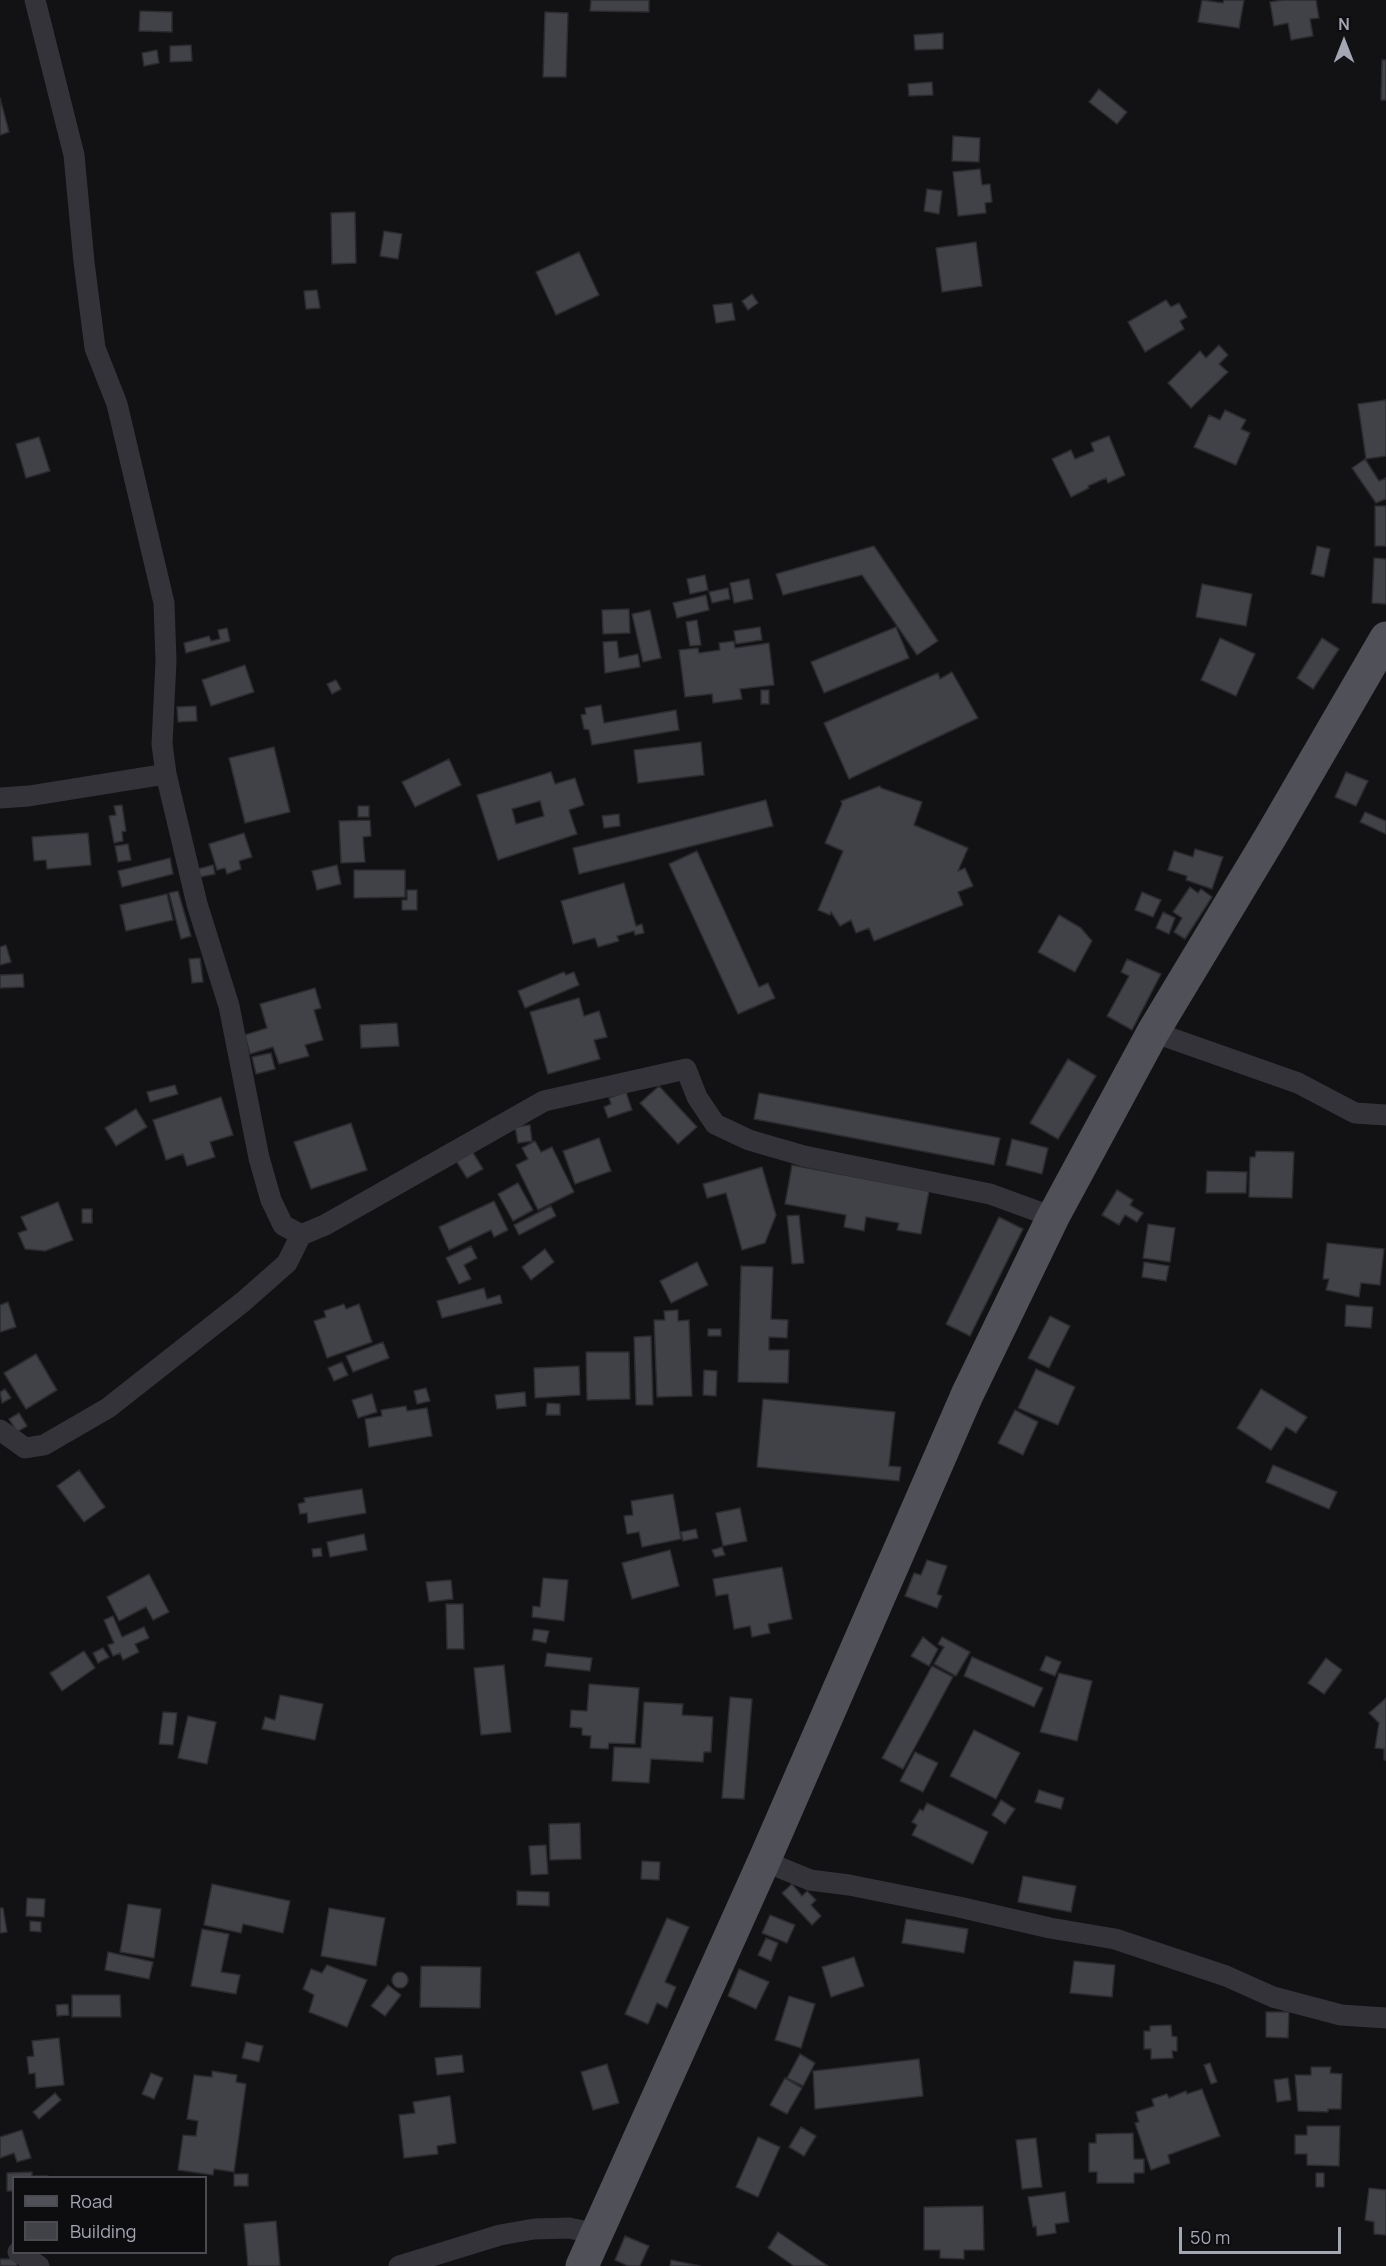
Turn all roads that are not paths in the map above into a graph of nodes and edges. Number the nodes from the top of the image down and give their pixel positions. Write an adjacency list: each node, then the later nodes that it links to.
1 (35, 0): 3 (street)
2 (1386, 638): 5 (main road)
3 (166, 774): 4 (street); 8 (street)
4 (0, 798)
5 (1153, 1032): 6 (street); 7 (main road)
6 (1386, 1115)
7 (1053, 1217): 8 (street); 10 (main road)
8 (301, 1235): 9 (street)
9 (0, 1430)
10 (764, 1861): 11 (street); 12 (main road)
11 (1386, 2018)
12 (597, 2234): 15 (street); 16 (main road)
13 (20, 2254): 14 (street)
14 (39, 2266)
15 (399, 2266)
16 (582, 2266)

